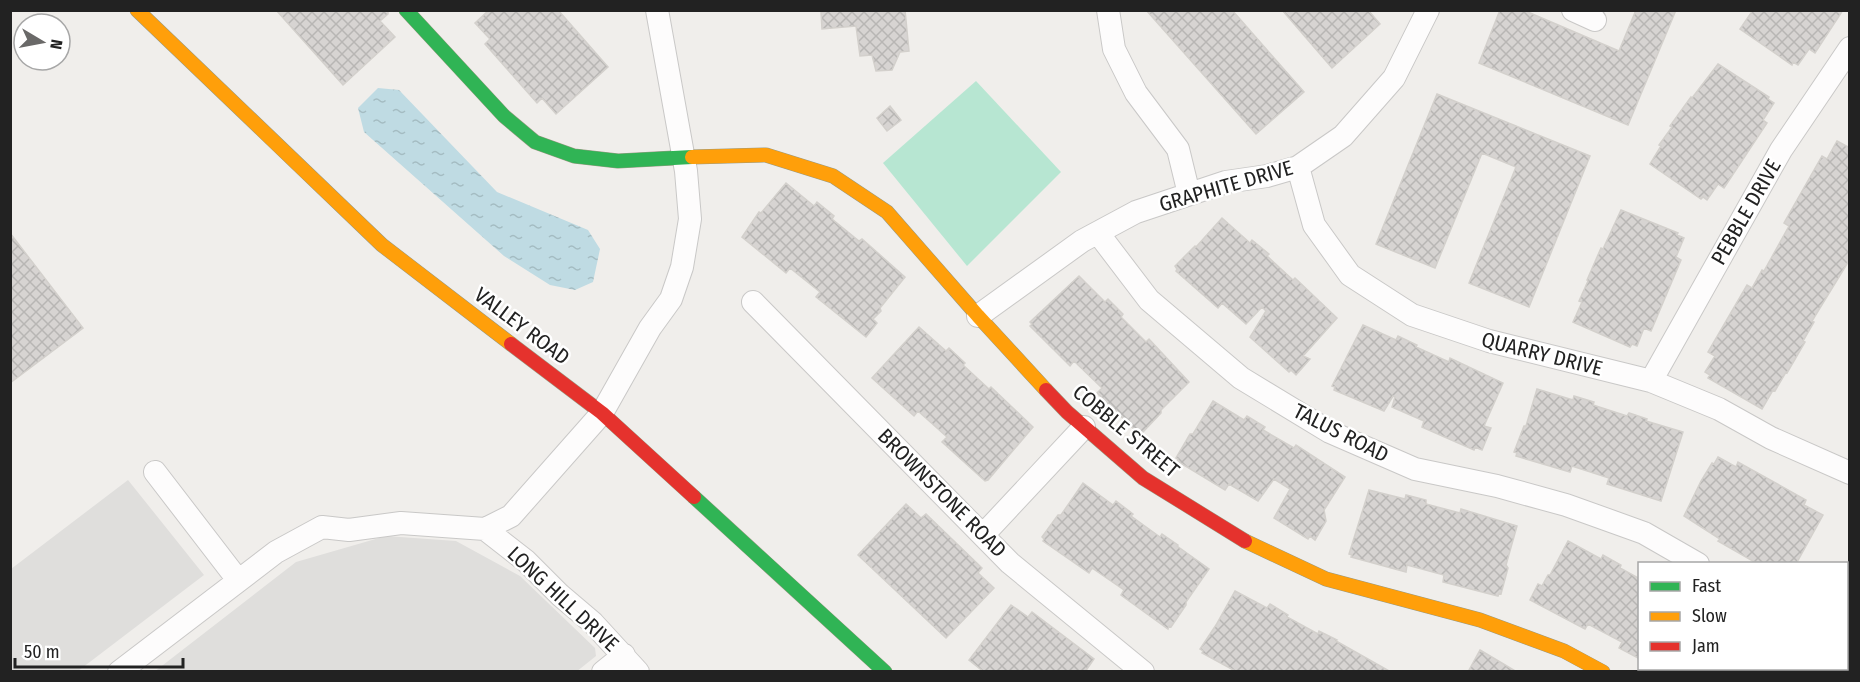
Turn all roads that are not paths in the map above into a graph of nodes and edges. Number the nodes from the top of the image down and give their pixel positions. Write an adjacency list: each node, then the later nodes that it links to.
1 (137, 10): 16 (street, VALLEY ROAD)
2 (406, 10): 9 (street, COBBLE STREET)
3 (657, 10): 9 (street)
4 (1108, 10): 11 (street)
5 (1428, 10): 10 (street, GRAPHITE DRIVE)
6 (1574, 10): 7 (street)
7 (1595, 20)
8 (1850, 48): 15 (street, PEBBLE DRIVE)
9 (683, 156): 14 (street, COBBLE STREET); 16 (street)
10 (1298, 167): 11 (street, GRAPHITE DRIVE); 15 (street, QUARRY DRIVE)
11 (1189, 194): 12 (street, GRAPHITE DRIVE)
12 (1098, 233): 14 (street, GRAPHITE DRIVE); 22 (street, TALUS ROAD)
13 (753, 302): 21 (street, BROWNSTONE ROAD)
14 (978, 316): 17 (street, COBBLE STREET)
15 (1651, 381): 19 (street, QUARRY DRIVE)
16 (602, 413): 20 (street); 27 (street, VALLEY ROAD)
17 (1084, 427): 21 (street); 29 (street, COBBLE STREET)
18 (155, 472): 23 (street)
19 (1850, 473)
20 (484, 530): 23 (street); 24 (street, LONG HILL DRIVE)
21 (983, 536): 28 (street, BROWNSTONE ROAD)
22 (1695, 562)
23 (238, 580): 25 (street)
24 (631, 663): 26 (street)
25 (119, 672)
26 (603, 672)
27 (885, 672)
28 (1143, 672)
29 (1603, 672)

